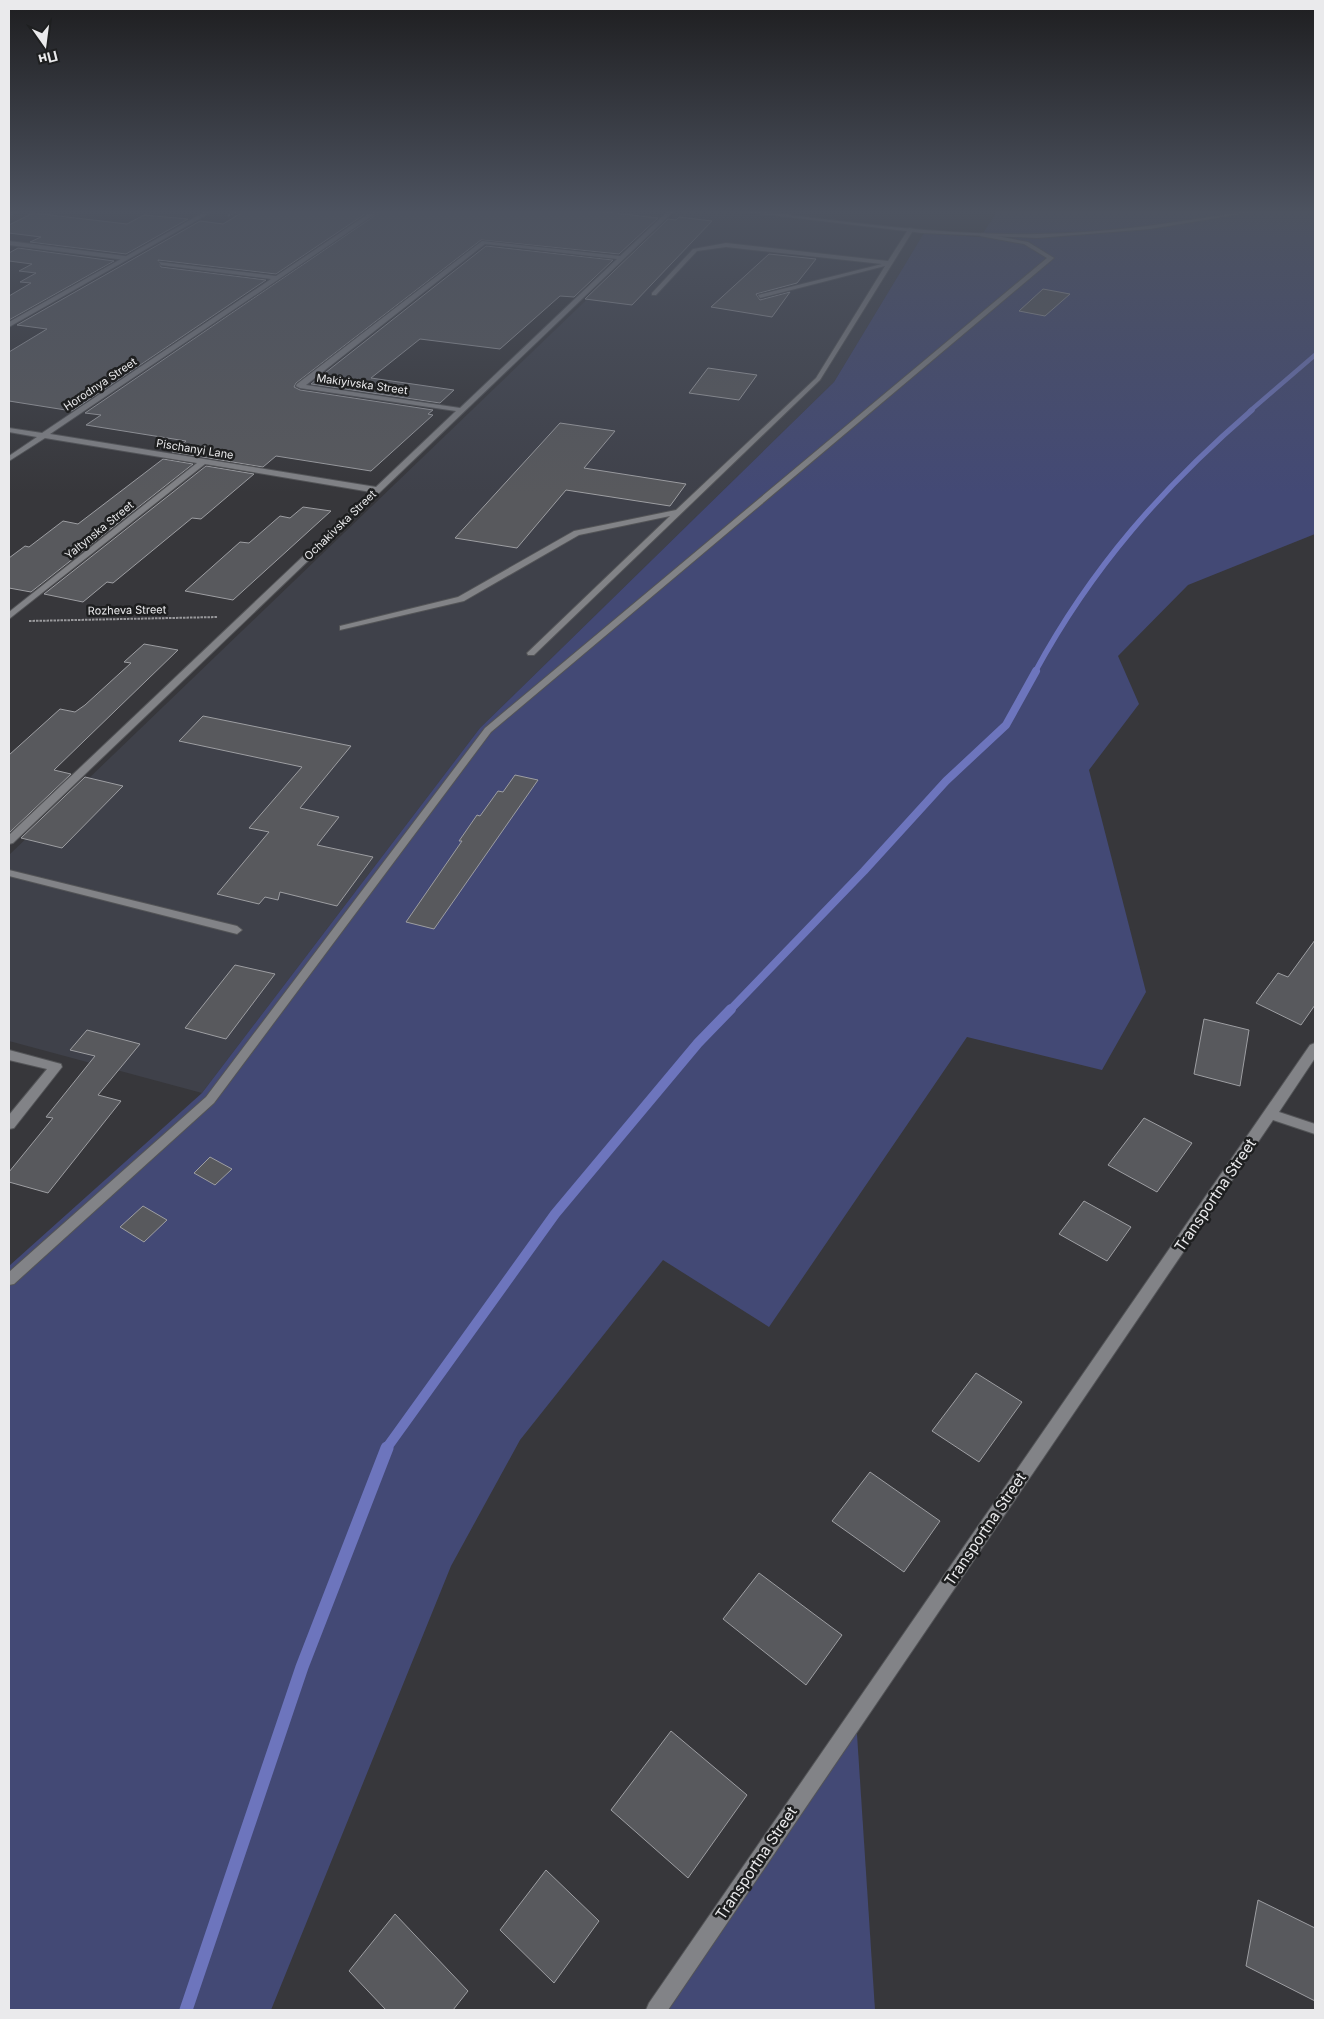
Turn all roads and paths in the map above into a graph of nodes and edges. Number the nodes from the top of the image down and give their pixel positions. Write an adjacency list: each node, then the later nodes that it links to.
1 (45, 304): 7 (street)
2 (238, 304): 10 (street, Horodnya Street)
3 (404, 304): 8 (street, Makiyivska Street)
4 (573, 304): 8 (street, Ochakivska Street)
5 (865, 304): 14 (lane)
6 (996, 304): 28 (lane)
7 (9, 325)
8 (462, 410): 13 (street, Ochakivska Street)
9 (9, 430): 10 (street, Pischanyi Lane)
10 (44, 436): 11 (street, Horodnya Street); 12 (street, Pischanyi Lane)
11 (9, 459)
12 (203, 462): 13 (street, Pischanyi Lane); 15 (street, Yaltynska Street)
13 (377, 490): 16 (street, Ochakivska Street)
14 (678, 512): 18 (lane); 19 (lane)
15 (9, 616)
16 (245, 616): 17 (path, Rozheva Street); 20 (street, Ochakivska Street)
17 (28, 621)
18 (344, 628)
19 (531, 653)
20 (9, 841)
21 (9, 873): 22 (lane)
22 (237, 930)
23 (1315, 1048): 25 (street, Transportna Street)
24 (9, 1055): 26 (street)
25 (1270, 1114): 27 (street); 29 (street, Transportna Street)
26 (9, 1124)
27 (1315, 1129)
28 (9, 1280)
29 (656, 2010)

